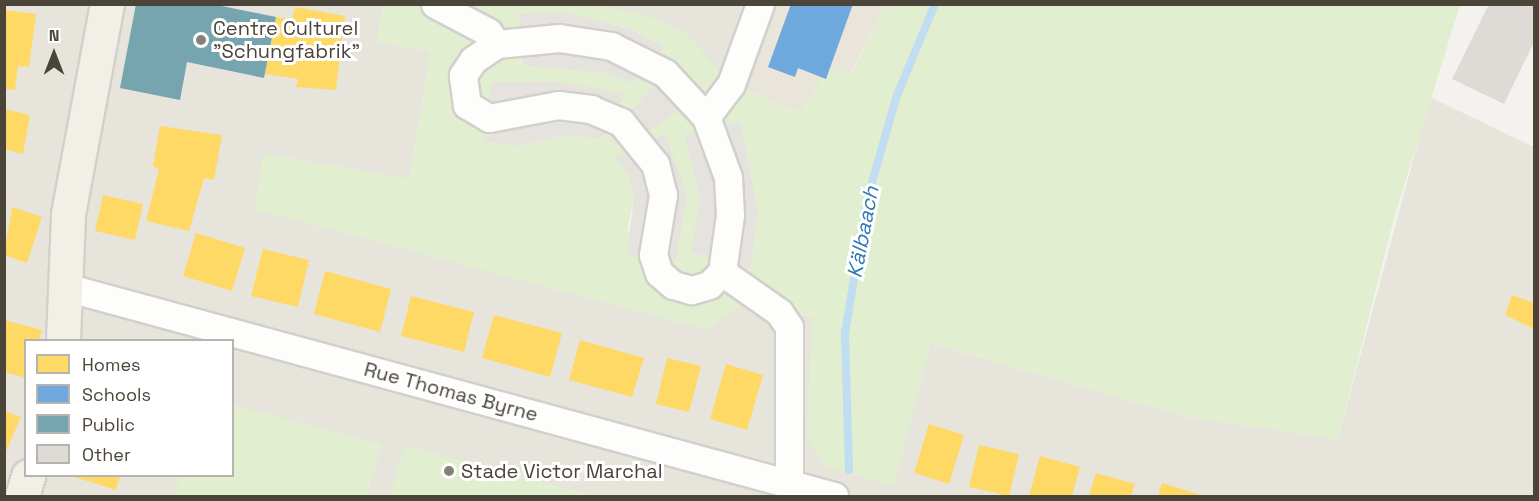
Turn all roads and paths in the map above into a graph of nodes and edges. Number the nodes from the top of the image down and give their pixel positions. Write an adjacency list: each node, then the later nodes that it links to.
1 (107, 4): 7 (main road)
2 (435, 4): 4 (street)
3 (760, 4): 5 (street)
4 (497, 44): 5 (street); 6 (street)
5 (706, 117): 6 (street)
6 (722, 272): 10 (street)
7 (69, 288): 8 (main road); 10 (street, Rue Thomas Byrne)
8 (63, 339)
9 (28, 477): 12 (main road)
10 (789, 484): 11 (street, Rue Thomas Byrne)
11 (824, 495)
12 (22, 496)

